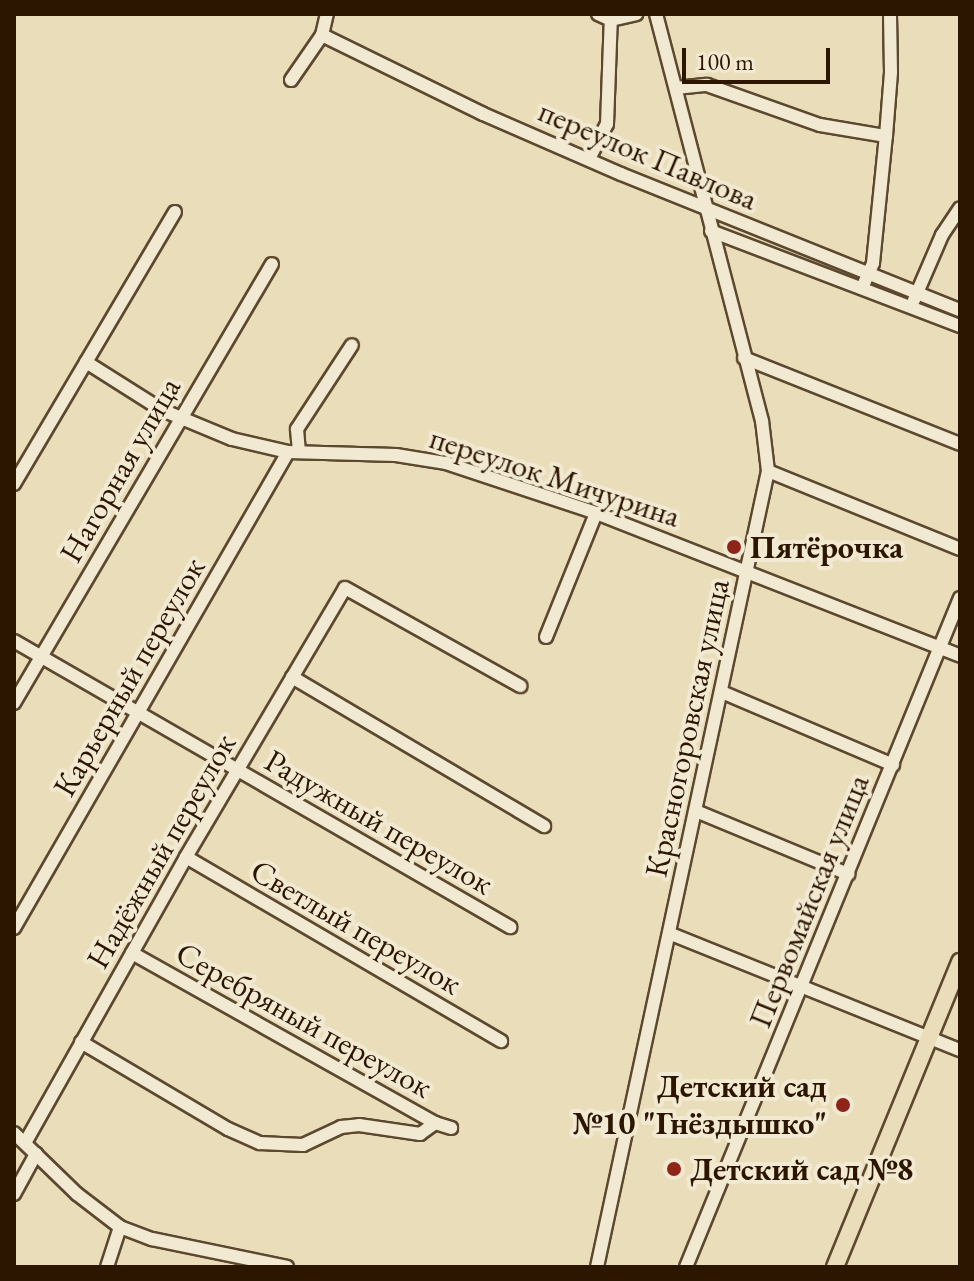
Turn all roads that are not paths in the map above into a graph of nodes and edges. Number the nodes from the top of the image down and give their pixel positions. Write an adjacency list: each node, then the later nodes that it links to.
1 (327, 14): 7 (street)
2 (598, 14): 6 (street)
3 (636, 14): 6 (street)
4 (656, 14): 9 (street, Красногоровская улица)
5 (890, 14): 10 (street)
6 (611, 17): 11 (street)
7 (322, 35): 8 (street); 11 (street, переулок Павлова)
8 (291, 80)
9 (676, 88): 10 (street); 12 (street, Красногоровская улица)
10 (886, 136): 17 (street)
11 (589, 159): 12 (street, переулок Павлова)
12 (706, 208): 15 (street, Красногоровская улица); 17 (street, переулок Павлова)
13 (960, 208): 19 (street)
14 (175, 212): 25 (street)
15 (711, 231): 18 (street, переулок Павлова); 24 (street, Красногоровская улица)
16 (272, 264): 26 (street, Нагорная улица)
17 (868, 273): 18 (street); 19 (street, переулок Павлова)
18 (862, 288): 20 (street, переулок Павлова)
19 (916, 293): 20 (street); 21 (street, переулок Павлова)
20 (911, 306): 22 (street, переулок Павлова)
21 (960, 310)
22 (960, 326)
23 (352, 345): 28 (street, Карьерный переулок)
24 (744, 358): 27 (street); 29 (street, Красногоровская улица)
25 (86, 362): 26 (street, переулок Мичурина); 30 (street)
26 (181, 418): 28 (street, переулок Мичурина); 38 (street, Нагорная улица)
27 (960, 444)
28 (293, 452): 31 (street, переулок Мичурина); 44 (street, Карьерный переулок)
29 (768, 471): 32 (street); 33 (street, Красногоровская улица)
30 (14, 484)
31 (596, 513): 33 (street, переулок Мичурина); 35 (street)
32 (960, 549)
33 (745, 572): 37 (street, переулок Мичурина); 42 (street, Красногоровская улица)
34 (960, 598): 37 (street, Первомайская улица)
35 (546, 637)
36 (14, 641): 38 (street, Радужный переулок)
37 (939, 648): 39 (street, переулок Мичурина); 45 (street, Первомайская улица)
38 (42, 656): 43 (street, Нагорная улица); 44 (street, Радужный переулок)
39 (960, 656)
40 (292, 677): 41 (street, Надёжный переулок); 46 (street, Надёжный переулок); 48 (street)
41 (520, 686)
42 (722, 692): 45 (street); 47 (street, Красногоровская улица)
43 (14, 703)
44 (137, 715): 46 (street, Радужный переулок); 52 (street, Карьерный переулок)
45 (893, 765): 50 (street, Первомайская улица)
46 (237, 771): 49 (street, Надёжный переулок); 51 (street, Радужный переулок)
47 (696, 811): 50 (street); 53 (street, Красногоровская улица)
48 (544, 826)
49 (186, 857): 54 (street, Надёжный переулок); 58 (street, Светлый переулок)
50 (848, 874): 56 (street, Первомайская улица)
51 (510, 927)
52 (14, 928)
53 (671, 934): 56 (street); 71 (street, Красногоровская улица)
54 (132, 953): 59 (street, Надёжный переулок); 61 (street, Серебряный переулок)
55 (960, 962): 57 (main road)
56 (801, 986): 57 (street); 72 (street, Первомайская улица)
57 (929, 1038): 60 (street); 73 (main road)
58 (501, 1041)
59 (81, 1042): 61 (street); 64 (street, Надёжный переулок)
60 (960, 1050)
61 (435, 1123): 62 (street, Серебряный переулок)
62 (451, 1128)
63 (14, 1133): 64 (street)
64 (25, 1143): 65 (street)
65 (36, 1154): 66 (street); 67 (street)
66 (14, 1194)
67 (120, 1227): 68 (street); 69 (street)
68 (236, 1262): 70 (street)
69 (107, 1267)
70 (287, 1267)
71 (597, 1267)
72 (686, 1267)
73 (835, 1267)

